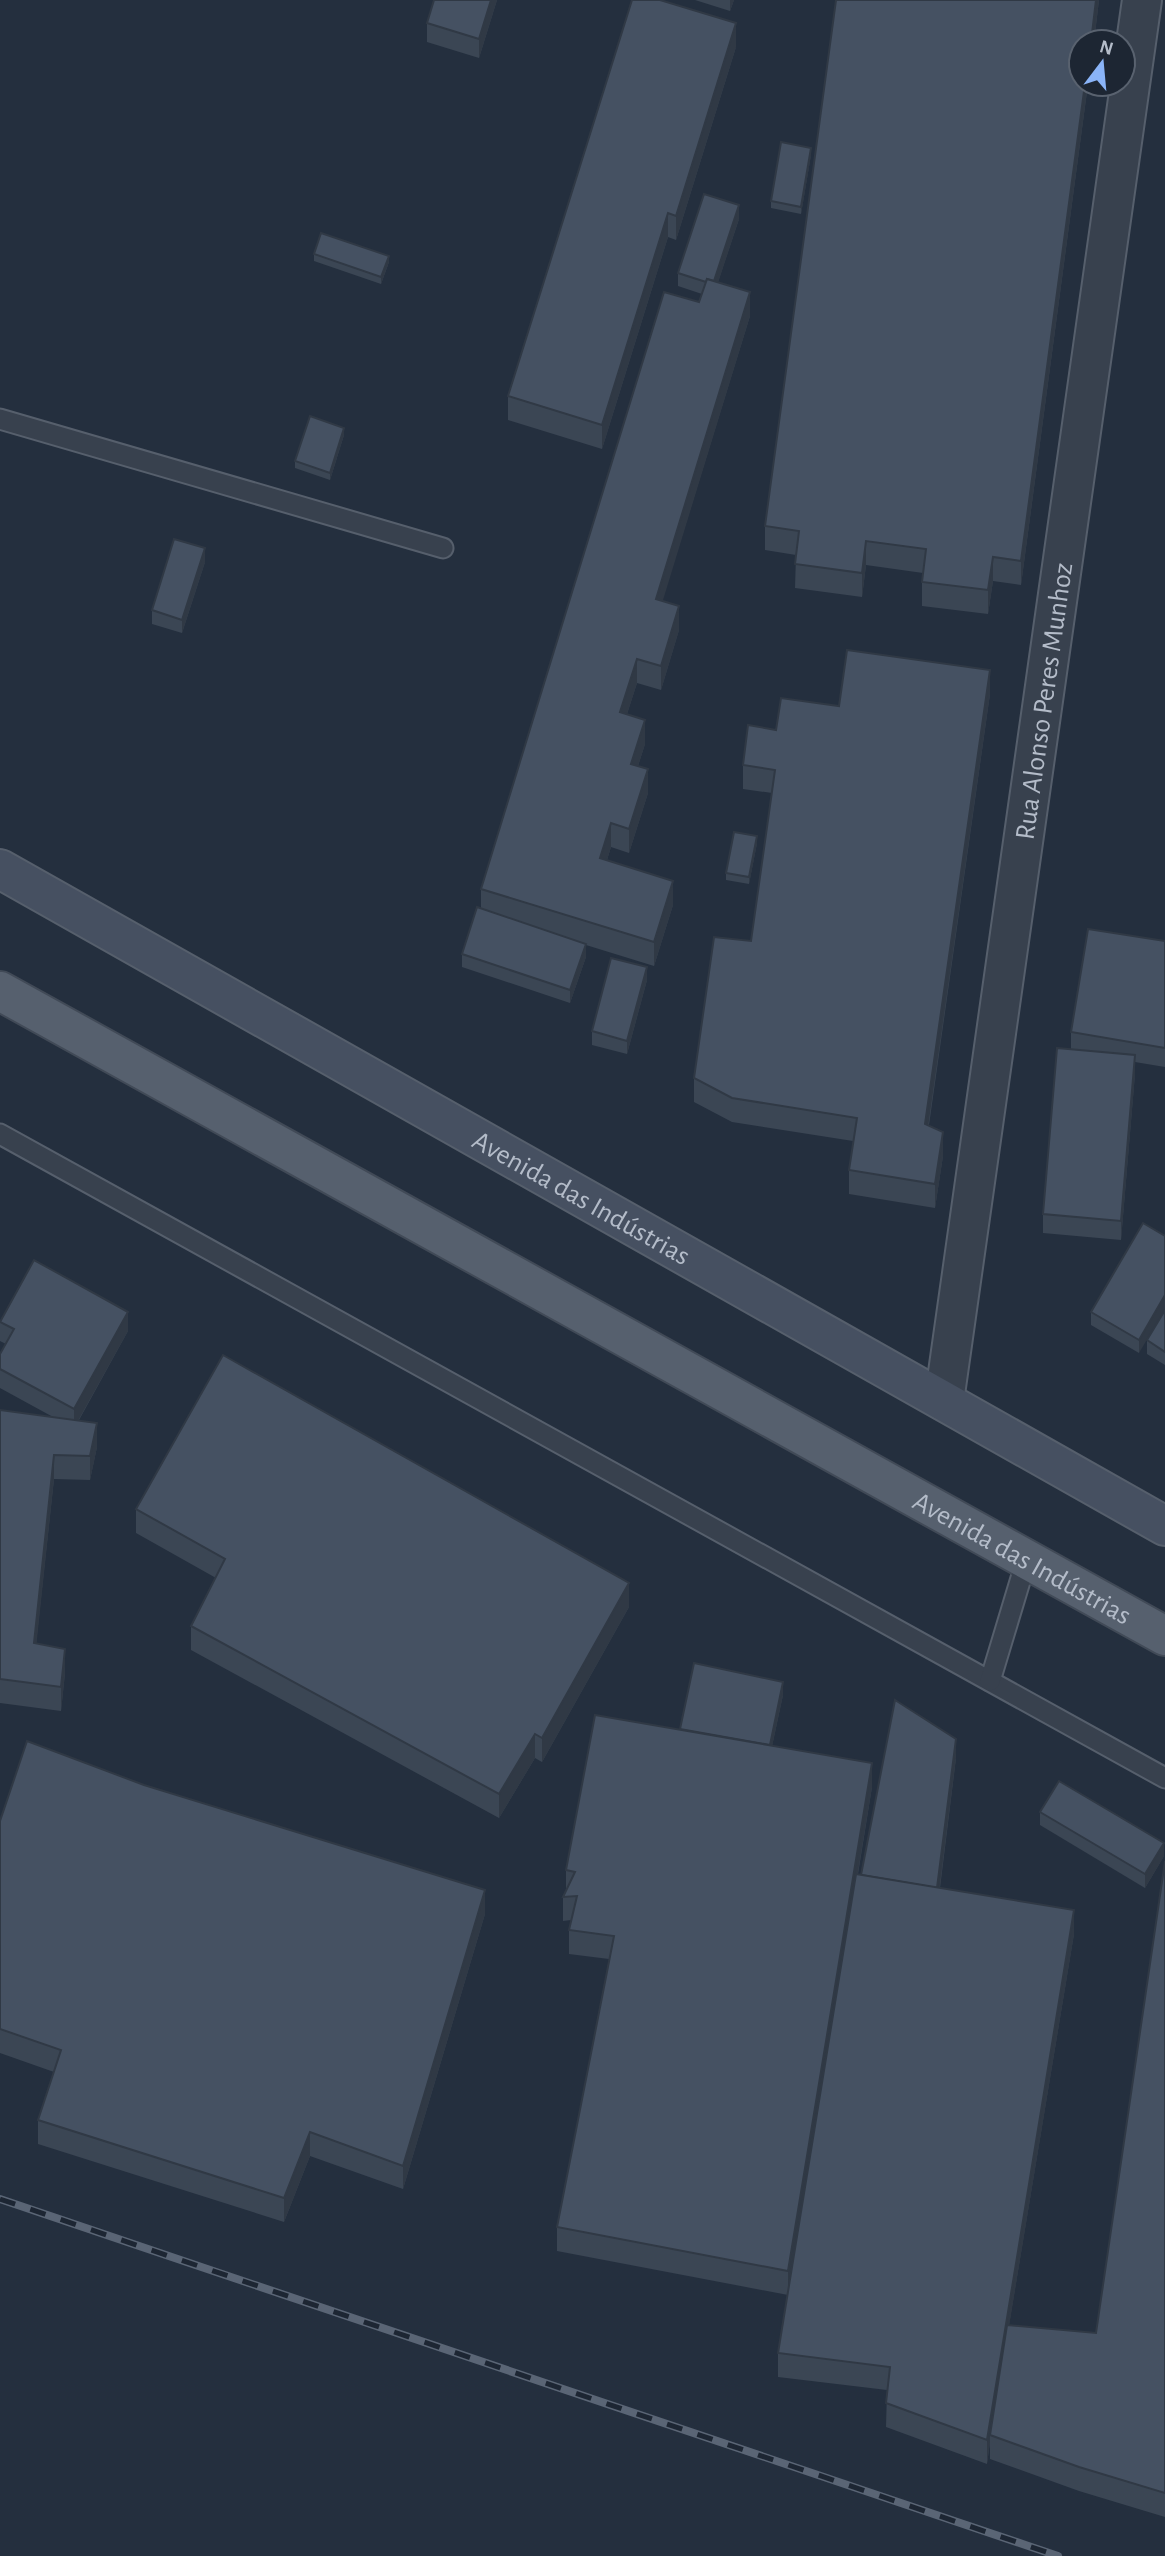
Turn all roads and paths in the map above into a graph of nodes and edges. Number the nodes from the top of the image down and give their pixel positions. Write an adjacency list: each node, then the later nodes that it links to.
1 (1142, 0): 7 (street, Rua Alonso Peres Munhoz)
2 (0, 419): 3 (lane)
3 (443, 548)
4 (0, 869): 7 (street, Avenida das Indústrias)
5 (0, 991): 9 (main road, Avenida das Indústrias)
6 (0, 1135): 11 (lane)
7 (944, 1401): 8 (street, Avenida das Indústrias)
8 (1165, 1526)
9 (1027, 1558): 10 (main road, Avenida das Indústrias); 11 (lane)
10 (1165, 1636)
11 (990, 1681): 12 (lane)
12 (1165, 1778)

